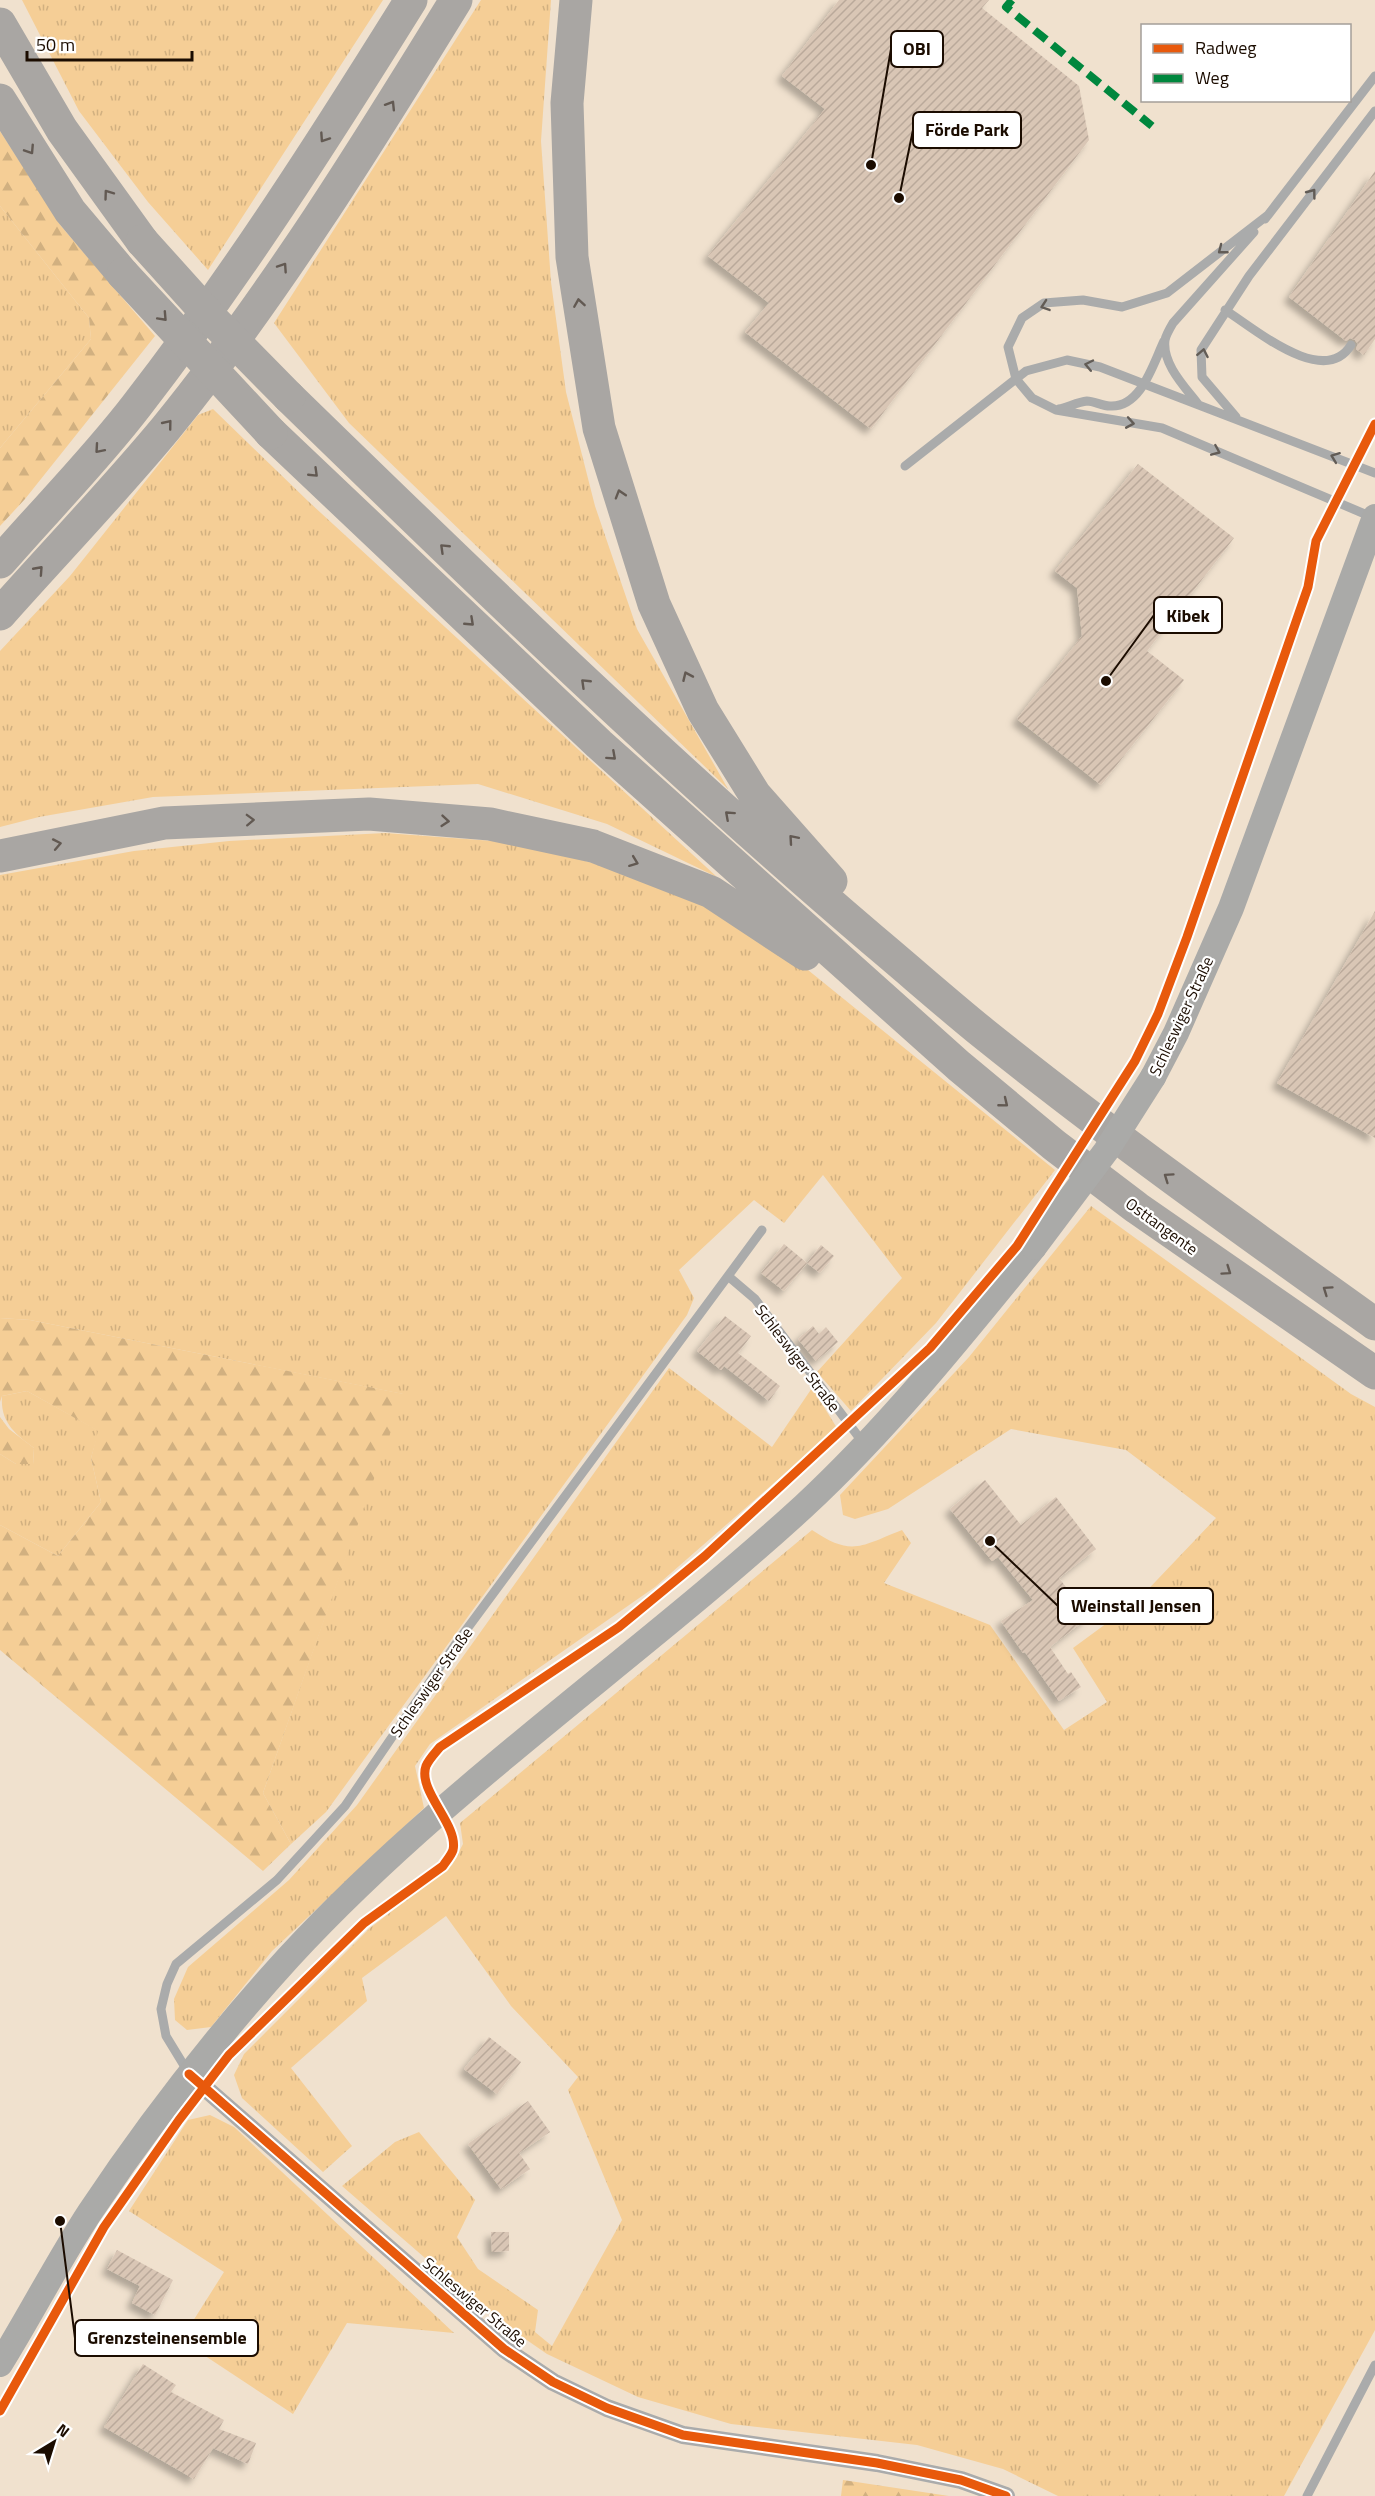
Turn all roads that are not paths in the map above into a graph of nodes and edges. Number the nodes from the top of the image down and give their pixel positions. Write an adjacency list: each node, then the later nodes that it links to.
1 (411, 0): 20 (highway, one-way to 20)
2 (456, 0): 21 (highway, one-way to 2)
3 (576, 0): 23 (highway, one-way to 3)
4 (0, 24): 23 (highway, one-way to 4, bridge)
5 (1375, 76): 8 (lane)
6 (0, 100): 24 (highway, one-way to 24, bridge)
7 (1375, 111): 9 (lane, one-way to 7)
8 (1268, 215): 10 (lane); 12 (lane, one-way to 12)
9 (1225, 310): 11 (lane); 16 (lane, one-way to 9)
10 (1165, 339): 13 (lane); 14 (lane)
11 (1351, 345)
12 (1016, 379): 13 (lane, one-way to 12); 15 (lane); 17 (lane)
13 (1144, 384): 14 (lane); 15 (lane)
14 (1198, 404): 16 (lane)
15 (1056, 410): 19 (lane, one-way to 19)
16 (1237, 419): 18 (lane, one-way to 16)
17 (905, 466)
18 (1375, 473)
19 (1375, 518): 29 (main road, Schleswiger Straße, bridge)
20 (0, 562)
21 (0, 614)
22 (0, 856): 24 (highway, one-way to 24)
23 (980, 1031): 27 (highway, one-way to 23)
24 (958, 1066): 28 (highway, Osttangente, one-way to 28)
25 (762, 1230): 26 (lane, Schleswiger Straße)
26 (728, 1276): 29 (lane, Schleswiger Straße); 30 (lane, Schleswiger Straße)
27 (1375, 1324)
28 (1375, 1373)
29 (864, 1444): 30 (main road, Schleswiger Straße)
30 (189, 2074): 31 (main road, Schleswiger Straße); 33 (street, Schleswiger Straße)
31 (0, 2364)
32 (1375, 2365): 34 (lane)
33 (1006, 2496)
34 (1308, 2496)

